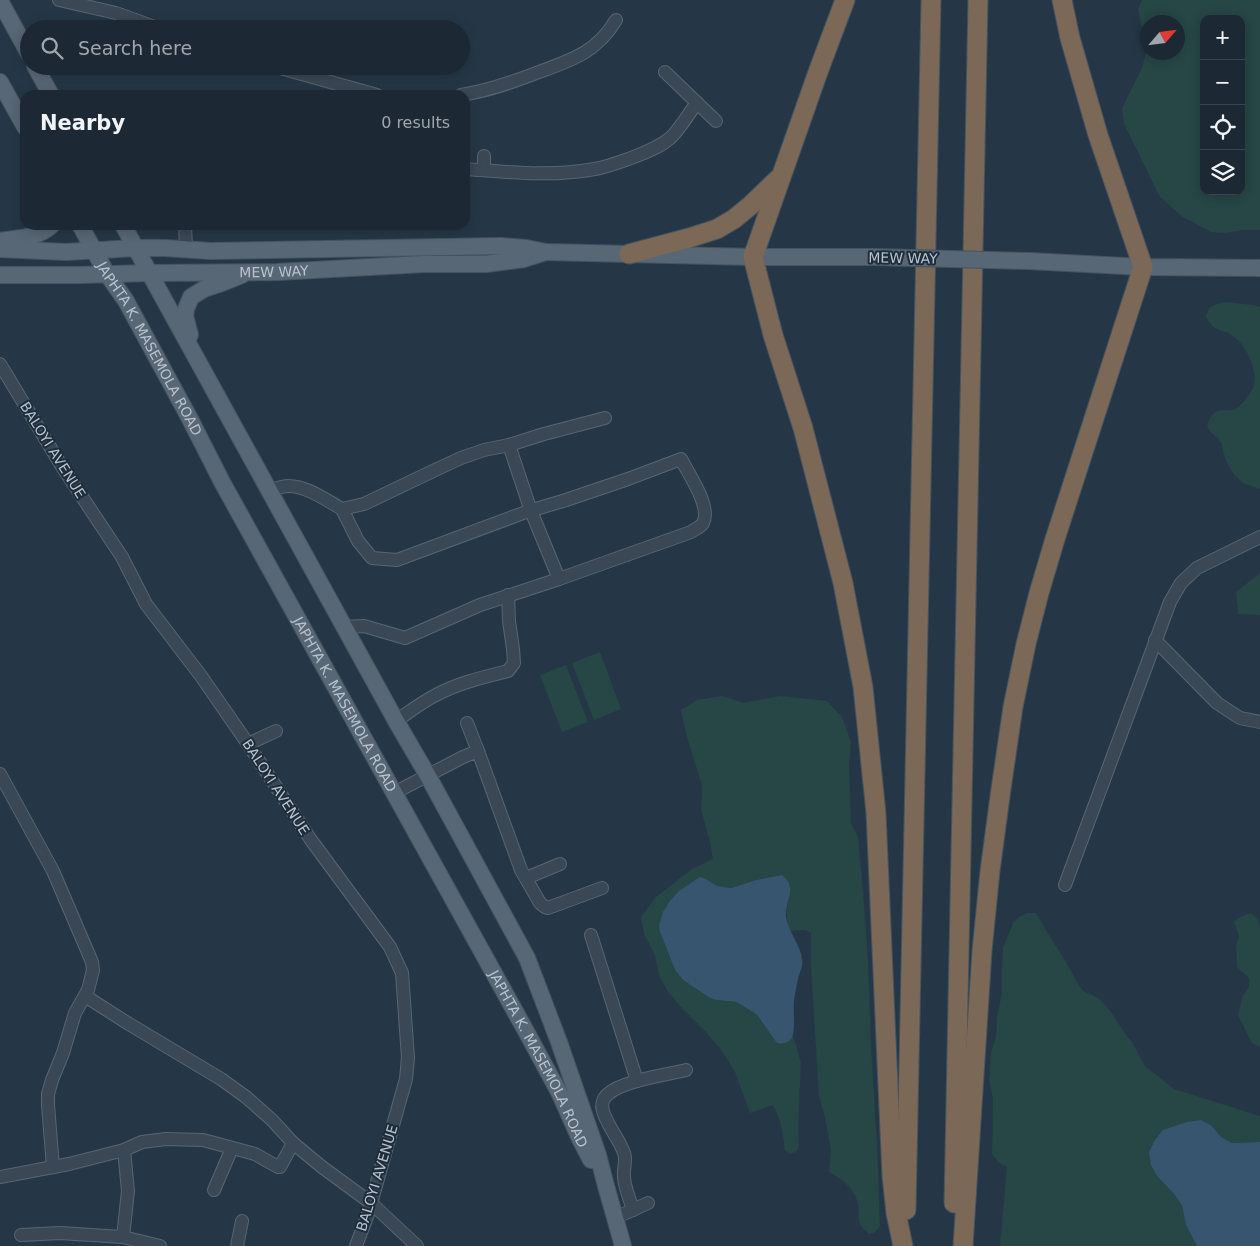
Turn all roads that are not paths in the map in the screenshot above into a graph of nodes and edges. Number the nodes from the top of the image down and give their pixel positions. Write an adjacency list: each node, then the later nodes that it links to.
1 (60, 0): 7 (street)
2 (845, 0): 23 (highway)
3 (930, 0): 90 (highway)
4 (978, 0): 91 (highway)
5 (1062, 0): 36 (highway)
6 (0, 1): 9 (main road)
7 (134, 20)
8 (616, 20): 16 (street)
9 (20, 38)
10 (665, 72): 17 (street)
11 (40, 75): 14 (main road)
12 (305, 75): 15 (street)
13 (0, 82): 18 (main road)
14 (48, 90)
15 (359, 90)
16 (470, 93)
17 (697, 103): 19 (street); 22 (street)
18 (20, 118)
19 (716, 121)
20 (484, 156): 22 (street)
21 (470, 169): 22 (street)
22 (484, 170)
23 (782, 174): 34 (highway); 35 (highway)
24 (46, 230): 28 (main road)
25 (83, 230): 32 (main road, JAPHTA K. MASEMOLA ROAD)
26 (126, 230): 30 (main road, JAPHTA K. MASEMOLA ROAD)
27 (185, 230): 31 (street)
28 (0, 241)
29 (0, 248): 32 (main road, MEW WAY)
30 (135, 248): 31 (main road, MEW WAY); 32 (main road, MEW WAY); 39 (main road, JAPHTA K. MASEMOLA ROAD)
31 (186, 249): 33 (main road, MEW WAY)
32 (94, 250): 40 (main road, JAPHTA K. MASEMOLA ROAD)
33 (546, 252): 34 (main road, MEW WAY); 38 (main road, MEW WAY)
34 (629, 254): 35 (main road, MEW WAY)
35 (753, 256): 36 (main road, MEW WAY, bridge); 90 (highway)
36 (1143, 267): 37 (main road, MEW WAY); 92 (highway)
37 (1260, 268)
38 (248, 272): 39 (main road, MEW WAY); 42 (main road)
39 (149, 273): 40 (main road, MEW WAY); 42 (main road, JAPHTA K. MASEMOLA ROAD)
40 (107, 274): 41 (main road, MEW WAY); 62 (main road, JAPHTA K. MASEMOLA ROAD)
41 (0, 275)
42 (197, 360): 46 (main road, JAPHTA K. MASEMOLA ROAD)
43 (0, 364): 58 (street, BALOYI AVENUE)
44 (605, 418): 45 (street)
45 (509, 445): 47 (street); 48 (street)
46 (269, 491): 47 (street); 52 (main road, JAPHTA K. MASEMOLA ROAD)
47 (342, 509): 48 (street)
48 (531, 511): 50 (street); 50 (street)
49 (1260, 536): 53 (street)
50 (559, 579): 51 (street)
51 (508, 595): 52 (street); 54 (street)
52 (344, 626): 54 (main road, JAPHTA K. MASEMOLA ROAD)
53 (1156, 640): 55 (street); 65 (street)
54 (396, 721): 61 (main road, JAPHTA K. MASEMOLA ROAD)
55 (1260, 722)
56 (467, 723): 59 (street)
57 (276, 730): 58 (street)
58 (248, 744): 78 (street, BALOYI AVENUE)
59 (478, 752): 61 (street); 64 (street)
60 (0, 774): 68 (street)
61 (428, 776): 62 (street); 76 (main road, JAPHTA K. MASEMOLA ROAD)
62 (394, 793): 76 (main road, JAPHTA K. MASEMOLA ROAD)
63 (560, 864): 64 (street)
64 (526, 878): 66 (street)
65 (1065, 885)
66 (602, 888)
67 (591, 935): 70 (street)
68 (85, 996): 71 (street); 74 (street)
69 (686, 1070): 70 (street)
70 (637, 1081): 80 (street)
71 (293, 1143): 72 (street); 78 (street)
72 (232, 1148): 73 (street); 77 (street)
73 (124, 1150): 74 (street); 84 (street)
74 (53, 1166): 75 (street)
75 (0, 1177)
76 (606, 1186): 81 (main road, JAPHTA K. MASEMOLA ROAD)
77 (214, 1190)
78 (371, 1203): 87 (street, BALOYI AVENUE); 88 (street)
79 (648, 1203): 80 (street)
80 (633, 1210): 81 (street)
81 (615, 1218): 89 (main road, JAPHTA K. MASEMOLA ROAD)
82 (242, 1221): 86 (street)
83 (21, 1235): 84 (street)
84 (123, 1236): 85 (street)
85 (160, 1246)
86 (237, 1246)
87 (356, 1246)
88 (418, 1246)
89 (623, 1246)
90 (904, 1246)
91 (952, 1246)
92 (963, 1246)

